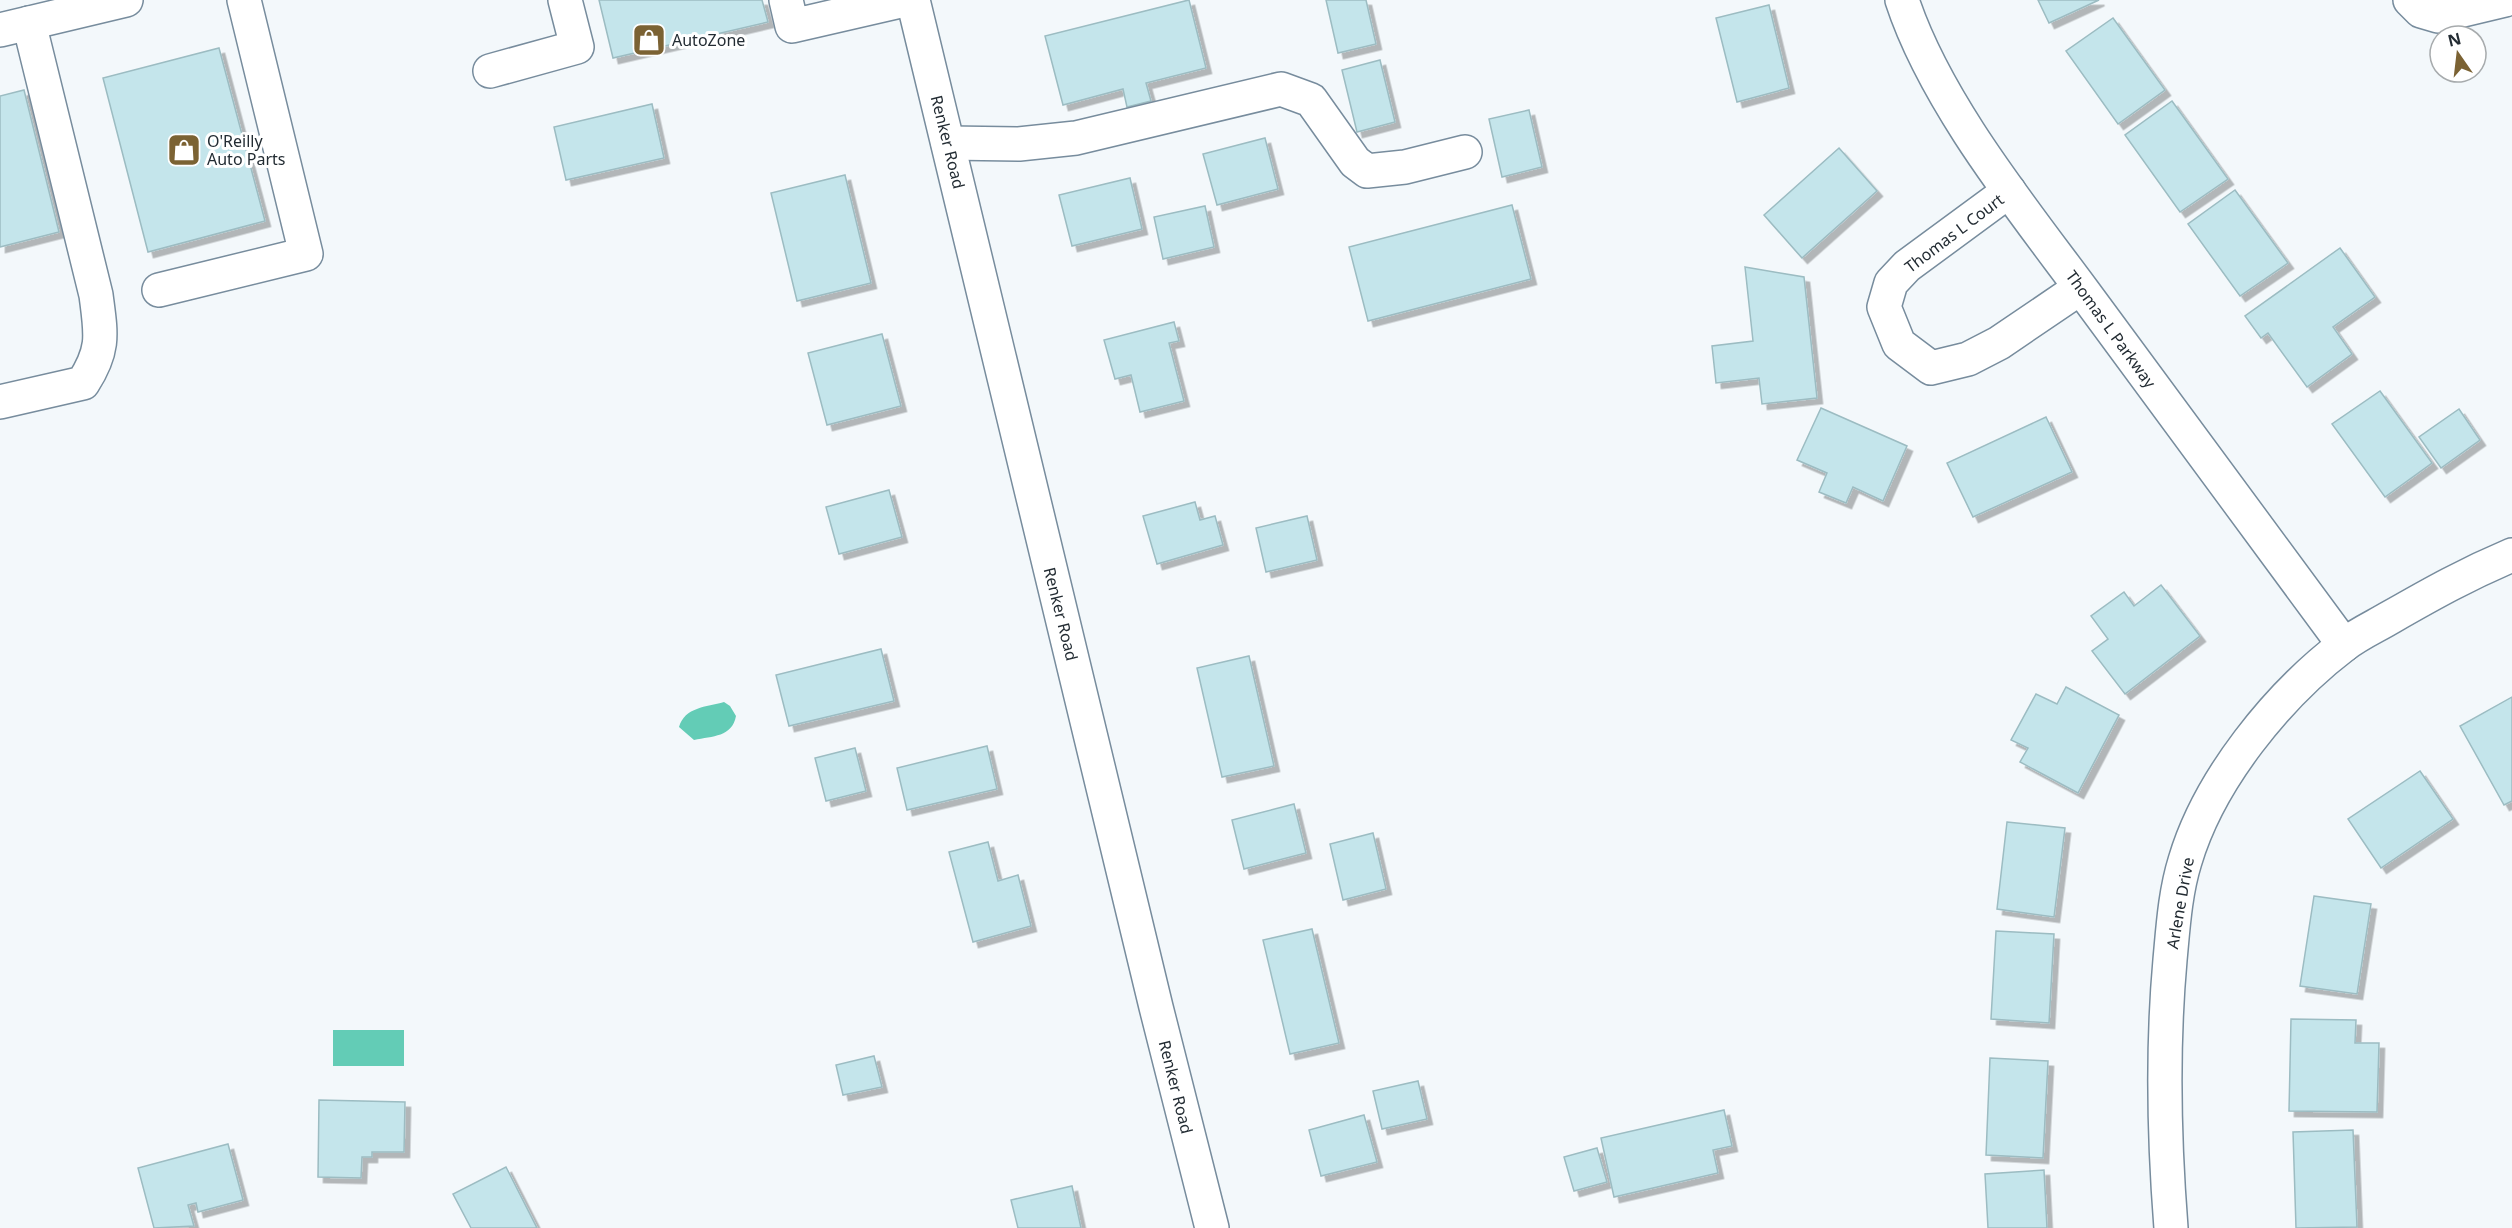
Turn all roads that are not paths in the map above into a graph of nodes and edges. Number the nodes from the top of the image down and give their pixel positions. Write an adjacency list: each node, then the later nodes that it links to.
1 (126, 0): 10 (street)
2 (244, 0): 16 (street)
3 (565, 0): 11 (street)
4 (786, 0): 5 (street)
5 (905, 0)
6 (913, 0): 12 (street, Renker Road)
7 (1902, 0): 14 (street, Thomas L Parkway)
8 (2410, 0): 9 (street)
9 (2505, 0)
10 (15, 27): 17 (street)
11 (490, 70)
12 (948, 142): 13 (street); 20 (street, Renker Road)
13 (1465, 152)
14 (2009, 191): 15 (street, Thomas L Parkway); 15 (street, Thomas L Court)
15 (2080, 288): 19 (street, Thomas L Parkway)
16 (159, 290)
17 (0, 402)
18 (2512, 555): 19 (street, Arlene Drive)
19 (2344, 645): 21 (street, Arlene Drive)
20 (1212, 1228)
21 (2170, 1228)

